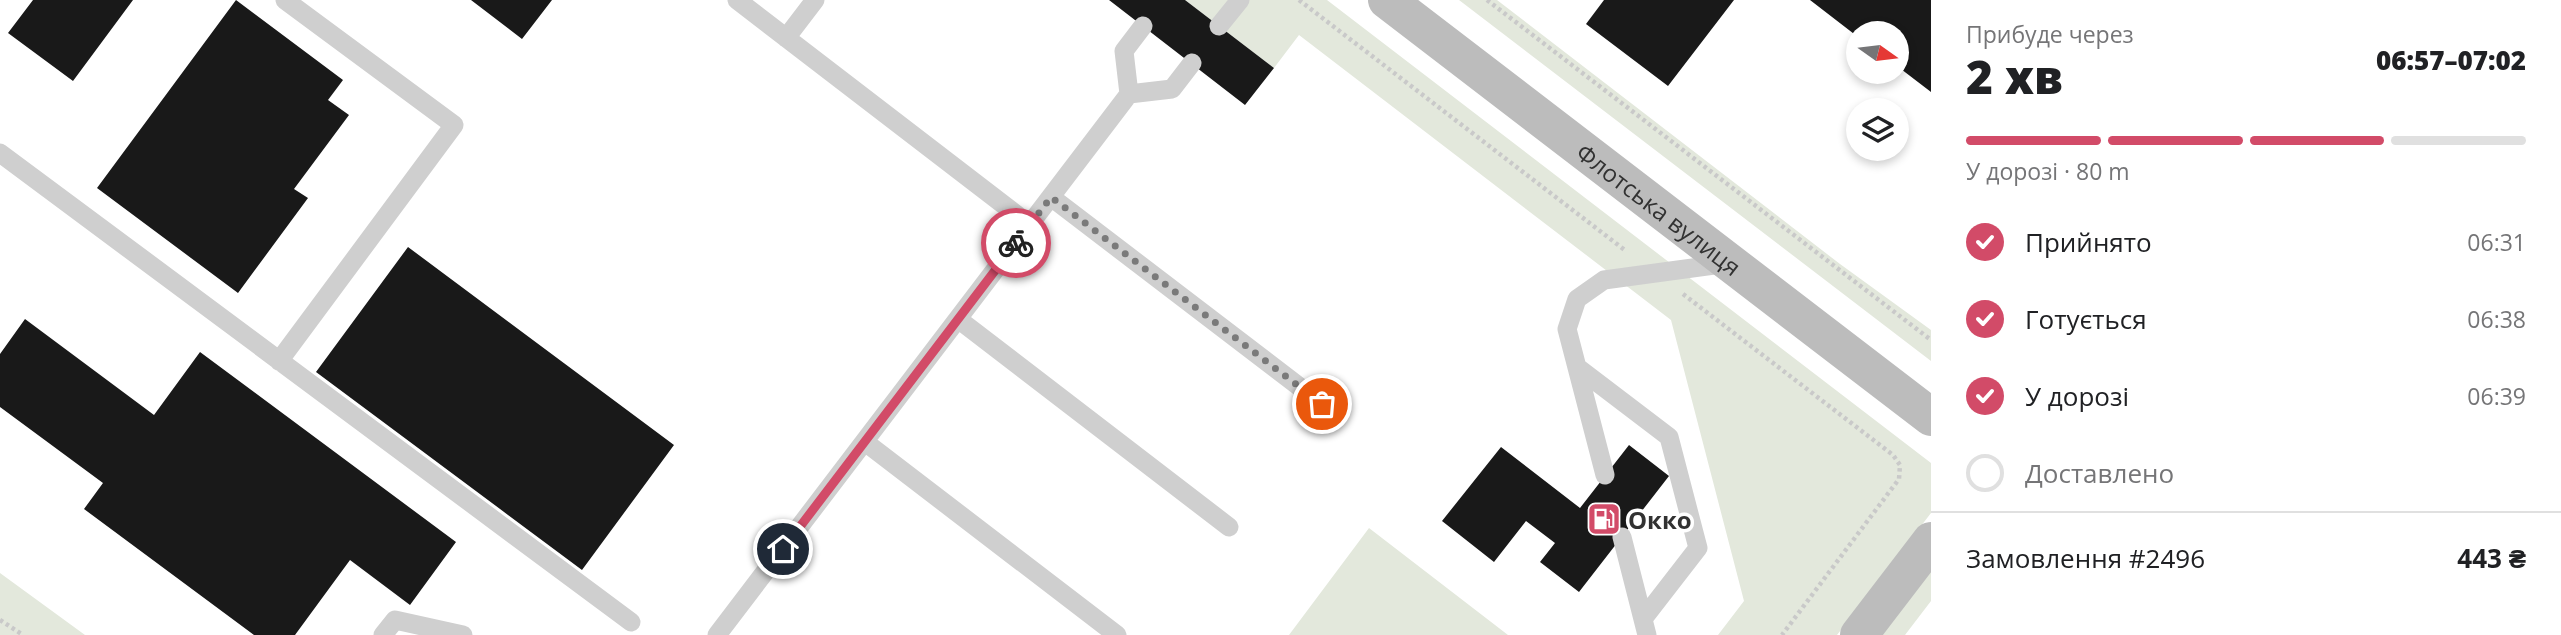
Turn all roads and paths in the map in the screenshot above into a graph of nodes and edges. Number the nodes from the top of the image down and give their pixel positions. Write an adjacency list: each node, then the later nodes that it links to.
1 (285, 0): 20 (lane)
2 (737, 0): 10 (lane)
3 (815, 0): 10 (lane)
4 (1240, 0): 9 (lane)
5 (1299, 0): 17 (path)
6 (1387, 0): 16 (street, Флотська вулиця)
7 (1487, 0): 19 (path)
8 (1143, 26): 12 (lane)
9 (1219, 26)
10 (786, 37): 15 (lane)
11 (1192, 63): 12 (lane)
12 (1129, 94): 14 (lane)
13 (0, 153): 20 (lane)
14 (1051, 197): 15 (lane); 22 (lane)
15 (1030, 225): 18 (lane)
16 (1730, 263): 17 (lane); 23 (street, Флотська вулиця)
17 (1655, 273): 21 (lane); 38 (path)
18 (958, 319): 24 (lane); 26 (lane)
19 (1931, 340)
20 (279, 361): 30 (lane)
21 (1577, 367): 25 (lane); 31 (lane)
22 (1322, 404)
23 (1931, 417)
24 (865, 442): 36 (lane); 37 (lane)
25 (1605, 475)
26 (1229, 527)
27 (1622, 537): 31 (lane)
28 (1931, 541): 32 (street)
29 (0, 621): 33 (path)
30 (631, 622)
31 (1645, 627)
32 (1868, 632)
33 (23, 635)
34 (383, 635): 35 (lane)
35 (463, 635)
36 (717, 635)
37 (1117, 635)
38 (1782, 635)

